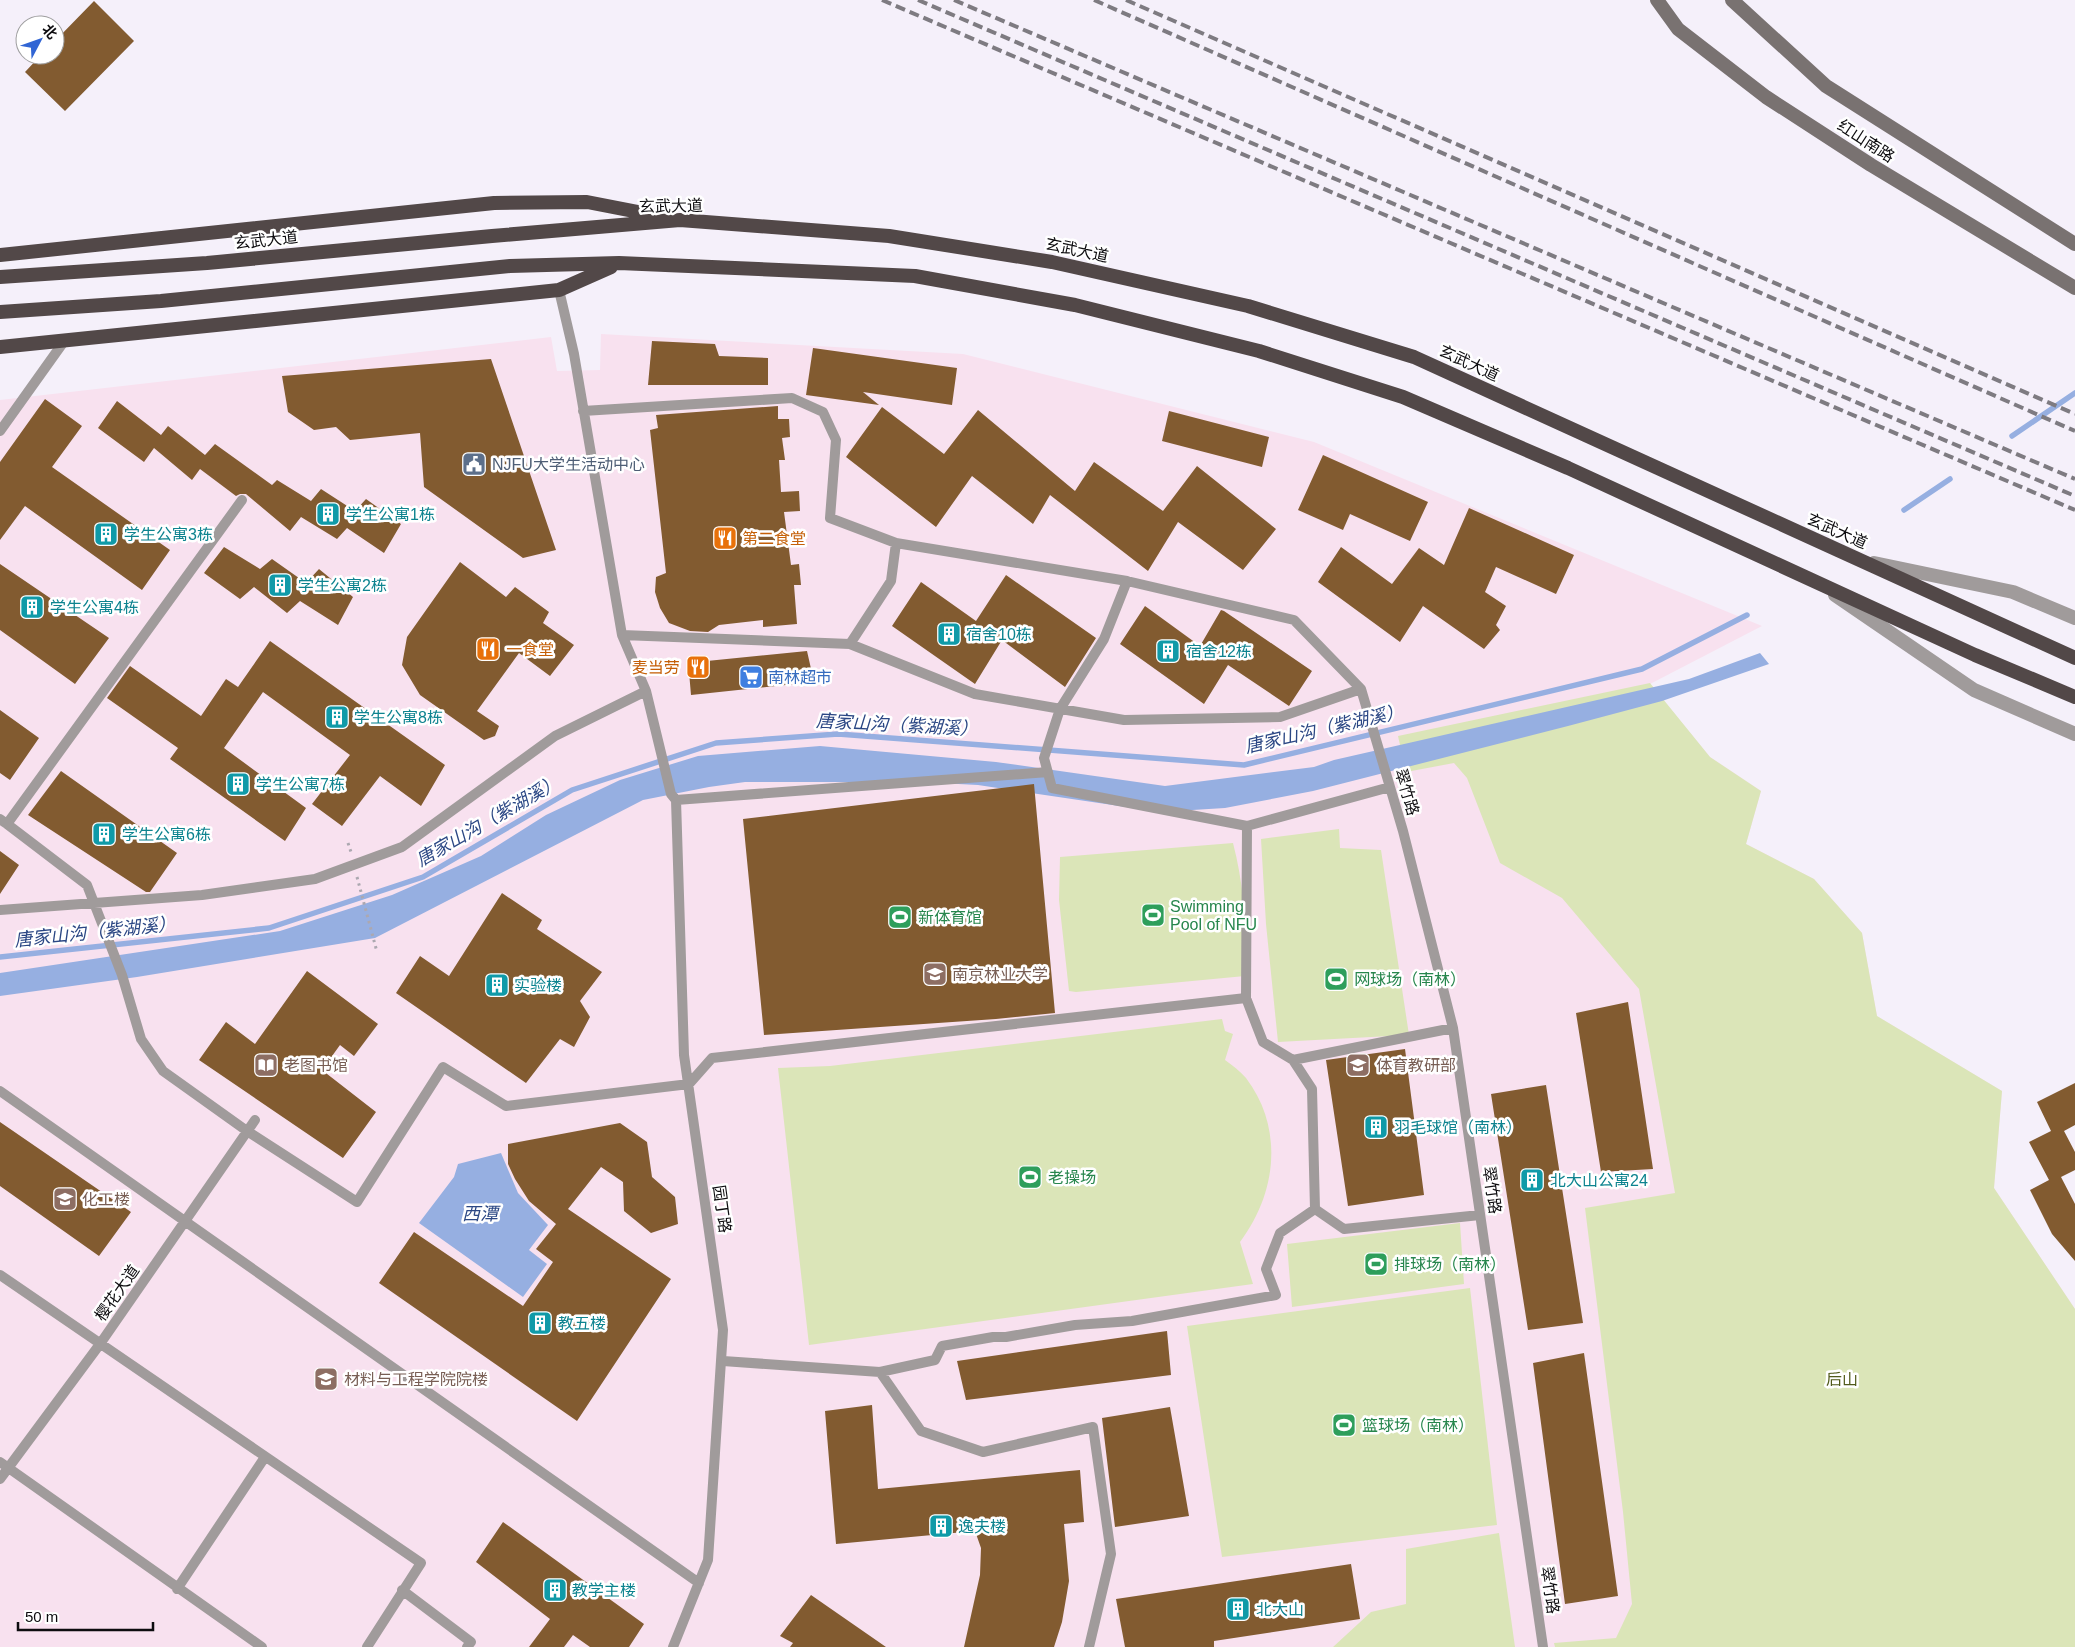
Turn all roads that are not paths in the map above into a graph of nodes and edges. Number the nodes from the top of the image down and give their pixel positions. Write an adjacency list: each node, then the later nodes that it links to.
1 (1657, 0): 8 (main road, 红山南路)
2 (1732, 0): 4 (main road, 红山南路)
3 (680, 220): 5 (highway); 7 (highway, 玄武大道); 17 (highway, 玄武大道)
4 (2075, 244)
5 (0, 255)
6 (619, 263): 9 (highway); 10 (highway); 18 (highway)
7 (0, 278)
8 (2075, 288)
9 (559, 290): 11 (highway); 13 (lane, 园丁路)
10 (0, 312)
11 (65, 340): 12 (highway); 14 (lane)
12 (0, 348)
13 (583, 412): 16 (lane); 21 (lane, 园丁路)
14 (0, 430)
15 (242, 500): 32 (lane)
16 (896, 543): 19 (lane); 22 (lane)
17 (1858, 560): 20 (street); 23 (highway, 玄武大道)
18 (1809, 578): 26 (highway); 28 (street)
19 (1127, 581): 24 (lane); 27 (lane)
20 (2075, 618)
21 (622, 635): 22 (lane); 25 (lane, 园丁路)
22 (850, 644): 27 (lane)
23 (2075, 658)
24 (1361, 689): 27 (lane); 30 (lane, 翠竹路)
25 (646, 691): 31 (lane, 园丁路); 34 (lane)
26 (2075, 697)
27 (1060, 709): 29 (lane)
28 (2075, 734)
29 (1048, 772): 31 (lane); 33 (lane)
30 (1390, 787): 33 (lane); 37 (lane, 翠竹路)
31 (676, 800): 39 (lane, 园丁路)
32 (3, 822): 34 (lane)
33 (1247, 826): 36 (lane)
34 (94, 904): 35 (lane); 42 (lane)
35 (0, 910)
36 (1246, 998): 38 (lane); 39 (lane)
37 (1453, 1028): 38 (lane); 44 (lane, 翠竹路)
38 (1293, 1060): 43 (lane)
39 (689, 1084): 42 (lane); 48 (lane, 园丁路)
40 (0, 1092): 45 (lane)
41 (255, 1120): 42 (lane, 樱花大道)
42 (247, 1131): 45 (lane, 樱花大道)
43 (1315, 1209): 44 (lane); 49 (lane)
44 (1480, 1214): 61 (lane, 翠竹路)
45 (185, 1221): 47 (lane, 樱花大道); 53 (lane)
46 (0, 1275): 47 (lane)
47 (100, 1344): 50 (lane); 51 (lane, 樱花大道)
48 (723, 1361): 49 (lane); 53 (lane, 园丁路)
49 (880, 1372): 60 (lane)
50 (265, 1456): 54 (lane); 55 (lane)
51 (4, 1464): 52 (lane, 樱花大道); 54 (lane)
52 (0, 1479)
53 (698, 1584): 59 (lane, 园丁路)
54 (177, 1589): 56 (lane)
55 (402, 1590): 57 (lane); 58 (lane)
56 (262, 1647)
57 (367, 1647)
58 (467, 1647)
59 (673, 1647)
60 (1089, 1647)
61 (1543, 1647)

